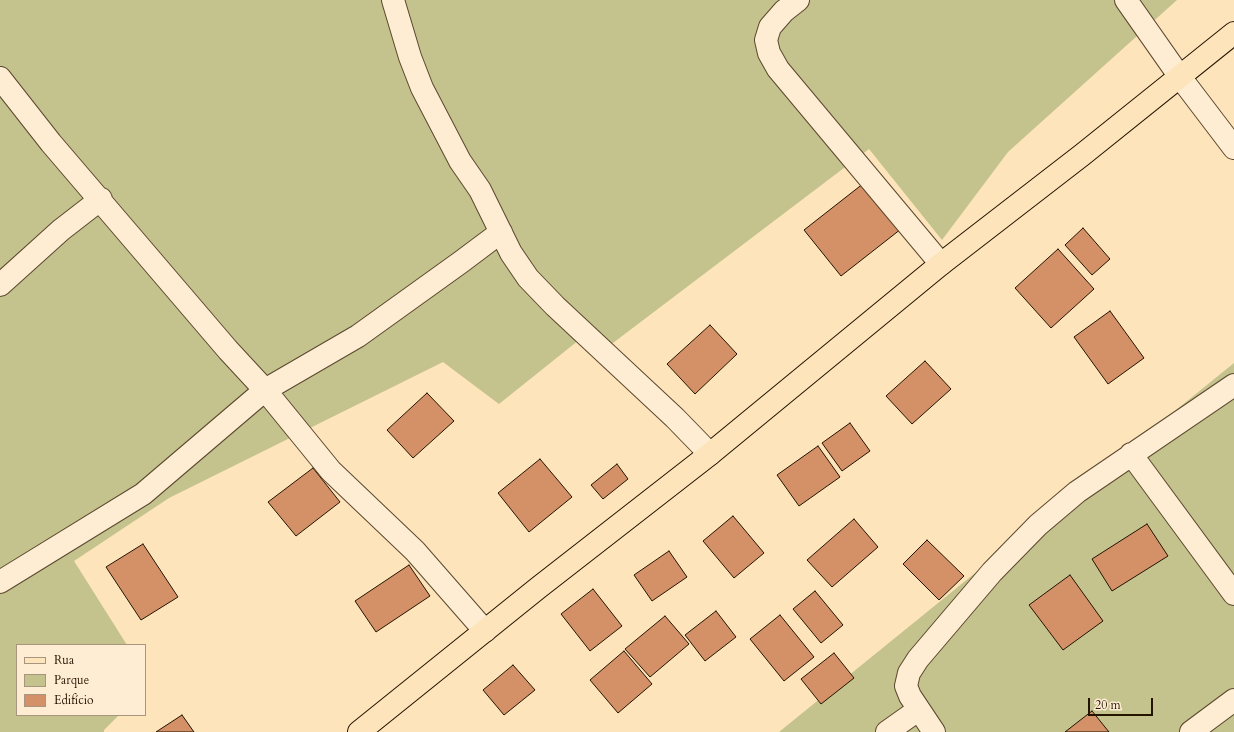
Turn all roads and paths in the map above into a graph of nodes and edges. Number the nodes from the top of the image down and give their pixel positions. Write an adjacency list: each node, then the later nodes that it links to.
1 (393, 0): 9 (street)
2 (798, 0): 10 (street)
3 (1126, 0): 5 (street)
4 (1234, 34): 5 (main road)
5 (1180, 76): 7 (street); 10 (main road)
6 (0, 78): 8 (street)
7 (1234, 148)
8 (100, 200): 11 (street); 13 (street)
9 (500, 232): 13 (street); 14 (street)
10 (940, 264): 14 (main road)
11 (0, 286)
12 (1234, 385): 15 (street)
13 (265, 390): 16 (street); 18 (street)
14 (710, 454): 18 (main road)
15 (1131, 454): 17 (street); 20 (street)
16 (0, 582)
17 (1234, 594)
18 (485, 631): 21 (main road)
19 (1234, 700): 24 (street)
20 (918, 710): 22 (street); 23 (street)
21 (359, 732)
22 (887, 732)
23 (934, 732)
24 (1191, 732)

